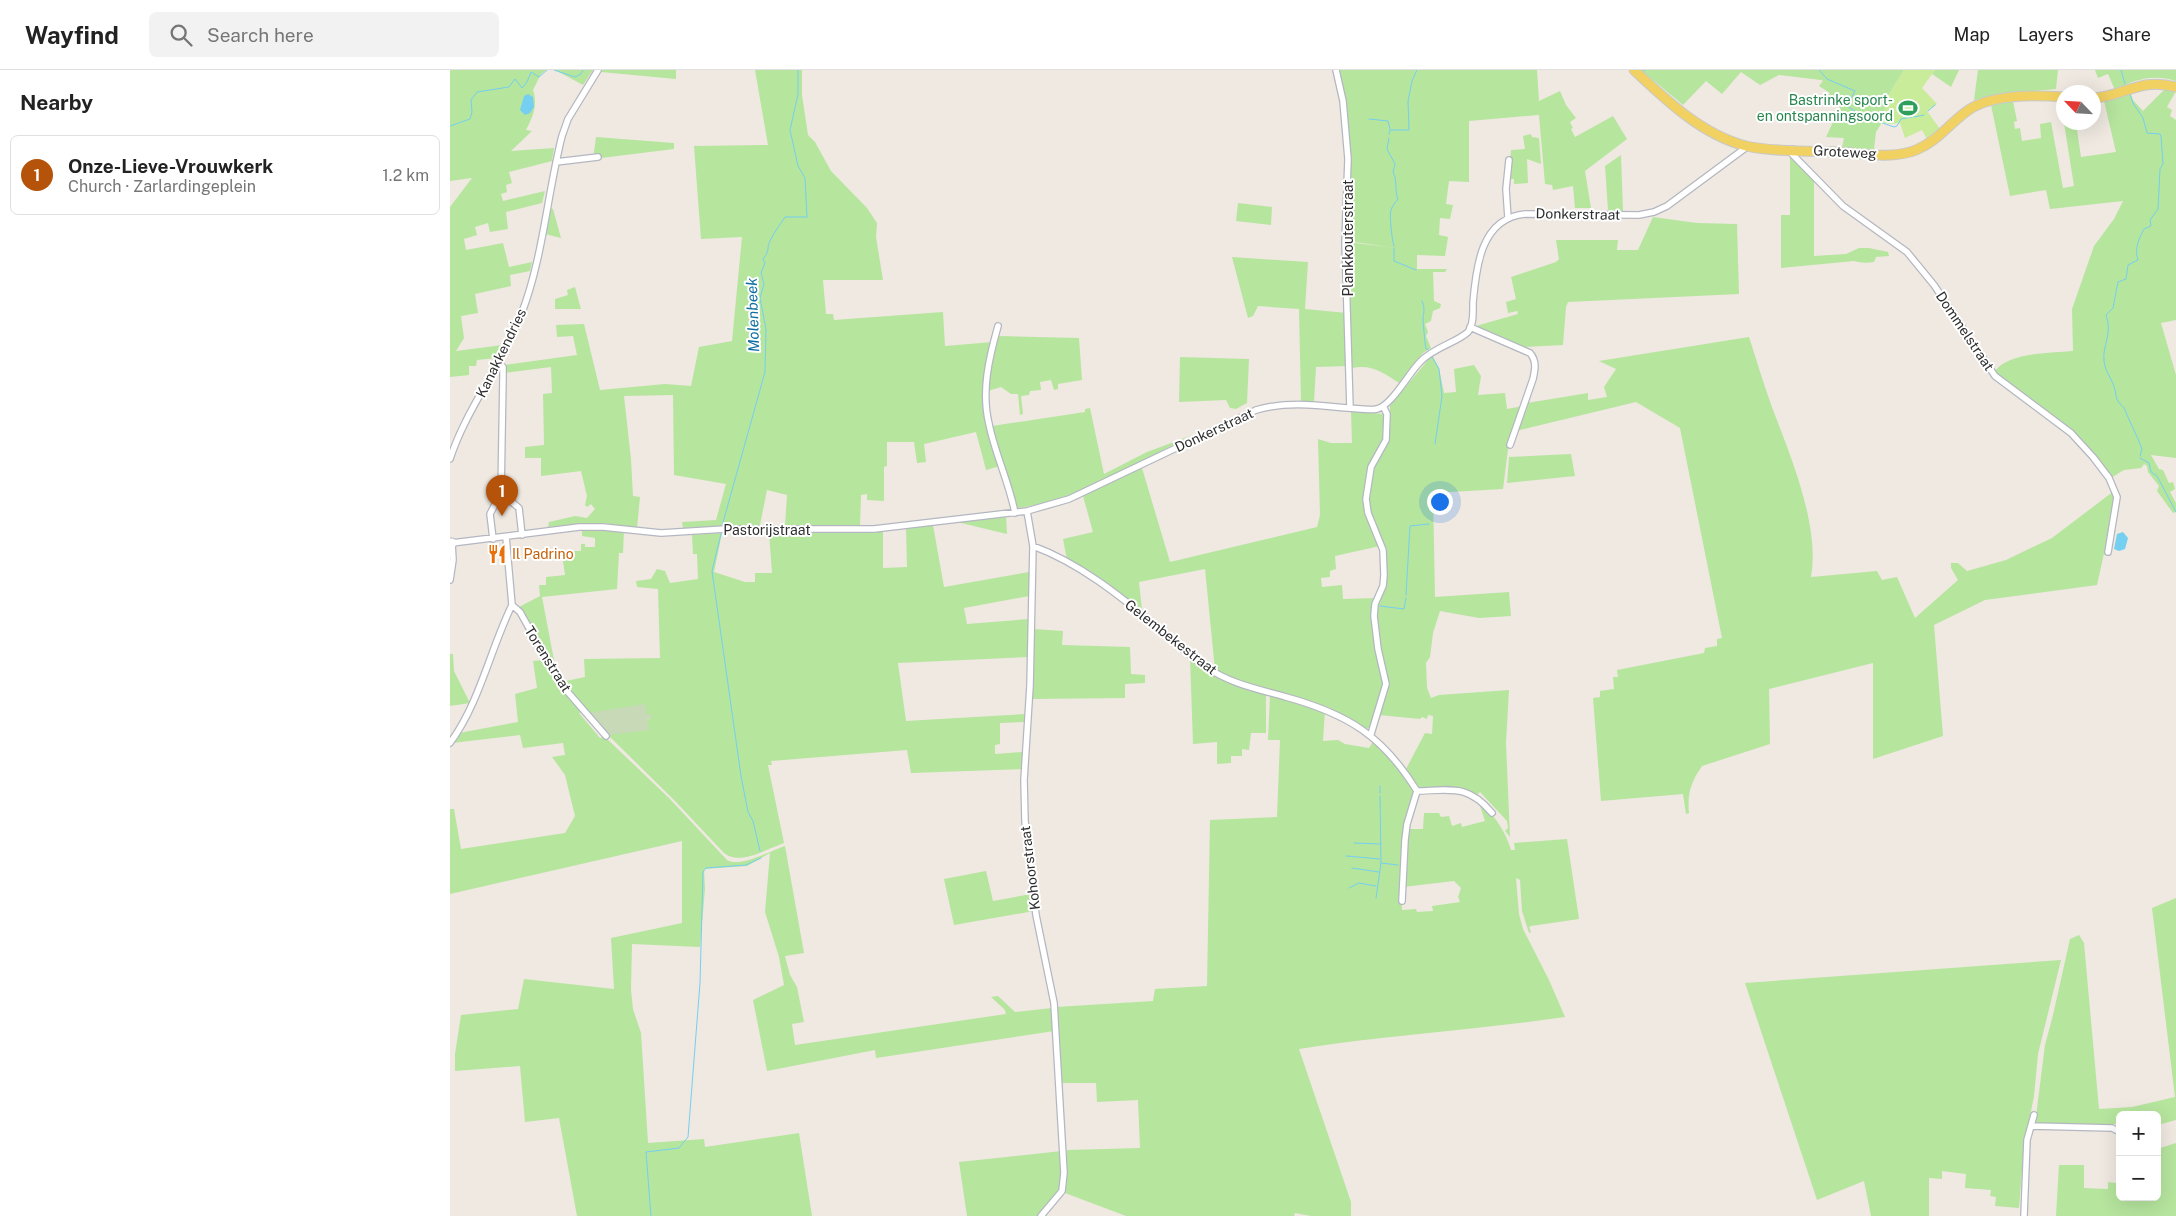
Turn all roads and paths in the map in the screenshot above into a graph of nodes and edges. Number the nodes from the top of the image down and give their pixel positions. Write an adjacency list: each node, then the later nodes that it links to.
1 (598, 70): 11 (street, Kanakkendries)
2 (1336, 70): 17 (street, Plankkouterstraat)
3 (1634, 70): 7 (main road, Groteweg)
4 (2176, 87): 6 (main road)
5 (2056, 97): 8 (main road, Groteweg)
6 (2101, 98)
7 (1746, 146): 8 (main road, Groteweg); 12 (street, Donkerstraat)
8 (1792, 149): 28 (street, Dommelstraat)
9 (598, 157): 11 (street)
10 (1509, 160): 12 (street)
11 (556, 162): 15 (street, Kanakkendries)
12 (1508, 218): 14 (street)
13 (998, 326): 22 (street)
14 (1470, 327): 16 (street); 18 (street)
15 (498, 363): 19 (street, Kanakkendries); 20 (street)
16 (1384, 406): 17 (street, Donkerstraat); 31 (street)
17 (1350, 408): 21 (street, Donkerstraat)
18 (1510, 445)
19 (450, 459)
20 (502, 493): 23 (street); 25 (street)
21 (1027, 511): 22 (street, Pastorijstraat); 27 (street, Kohoorstraat)
22 (1015, 512): 23 (street, Pastorijstraat)
23 (522, 535): 24 (street, Pastorijstraat)
24 (506, 537): 25 (street, Pastorijstraat); 30 (street, Torenstraat)
25 (493, 539): 26 (street, Pastorijstraat)
26 (451, 543): 29 (street)
27 (1033, 546): 31 (street, Gelembekestraat); 41 (street, Kohoorstraat)
28 (2108, 552)
29 (450, 580)
30 (512, 604): 32 (street, Torenstraat); 33 (street, Torenstraat)
31 (1371, 734): 34 (street, Gelembekestraat)
32 (606, 736)
33 (450, 743)
34 (1417, 791): 35 (street); 36 (street)
35 (1492, 813)
36 (1402, 901)
37 (2034, 1115): 38 (street)
38 (2032, 1126): 39 (street); 40 (street)
39 (2116, 1130)
40 (2024, 1214)
41 (1041, 1216)

